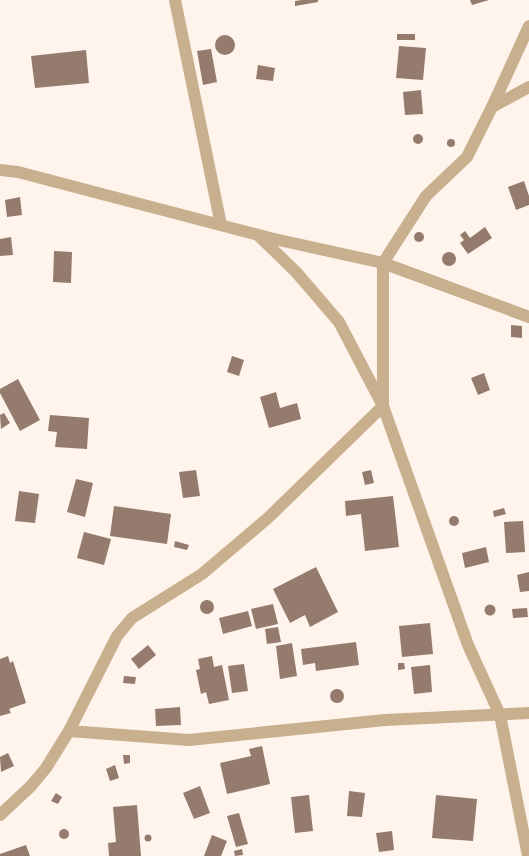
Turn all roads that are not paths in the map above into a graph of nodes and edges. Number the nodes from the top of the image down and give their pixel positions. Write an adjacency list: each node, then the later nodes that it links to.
1 (175, 0): 6 (street)
2 (529, 26): 4 (street)
3 (529, 87): 4 (street)
4 (492, 107): 8 (street)
5 (0, 170): 6 (street)
6 (221, 225): 7 (street)
7 (258, 235): 8 (street); 10 (street)
8 (383, 263): 9 (street); 10 (street)
9 (529, 317)
10 (383, 406): 12 (street); 13 (street)
11 (529, 713): 12 (street)
12 (500, 715): 13 (street); 15 (street)
13 (69, 732): 14 (street)
14 (0, 815)
15 (528, 856)

